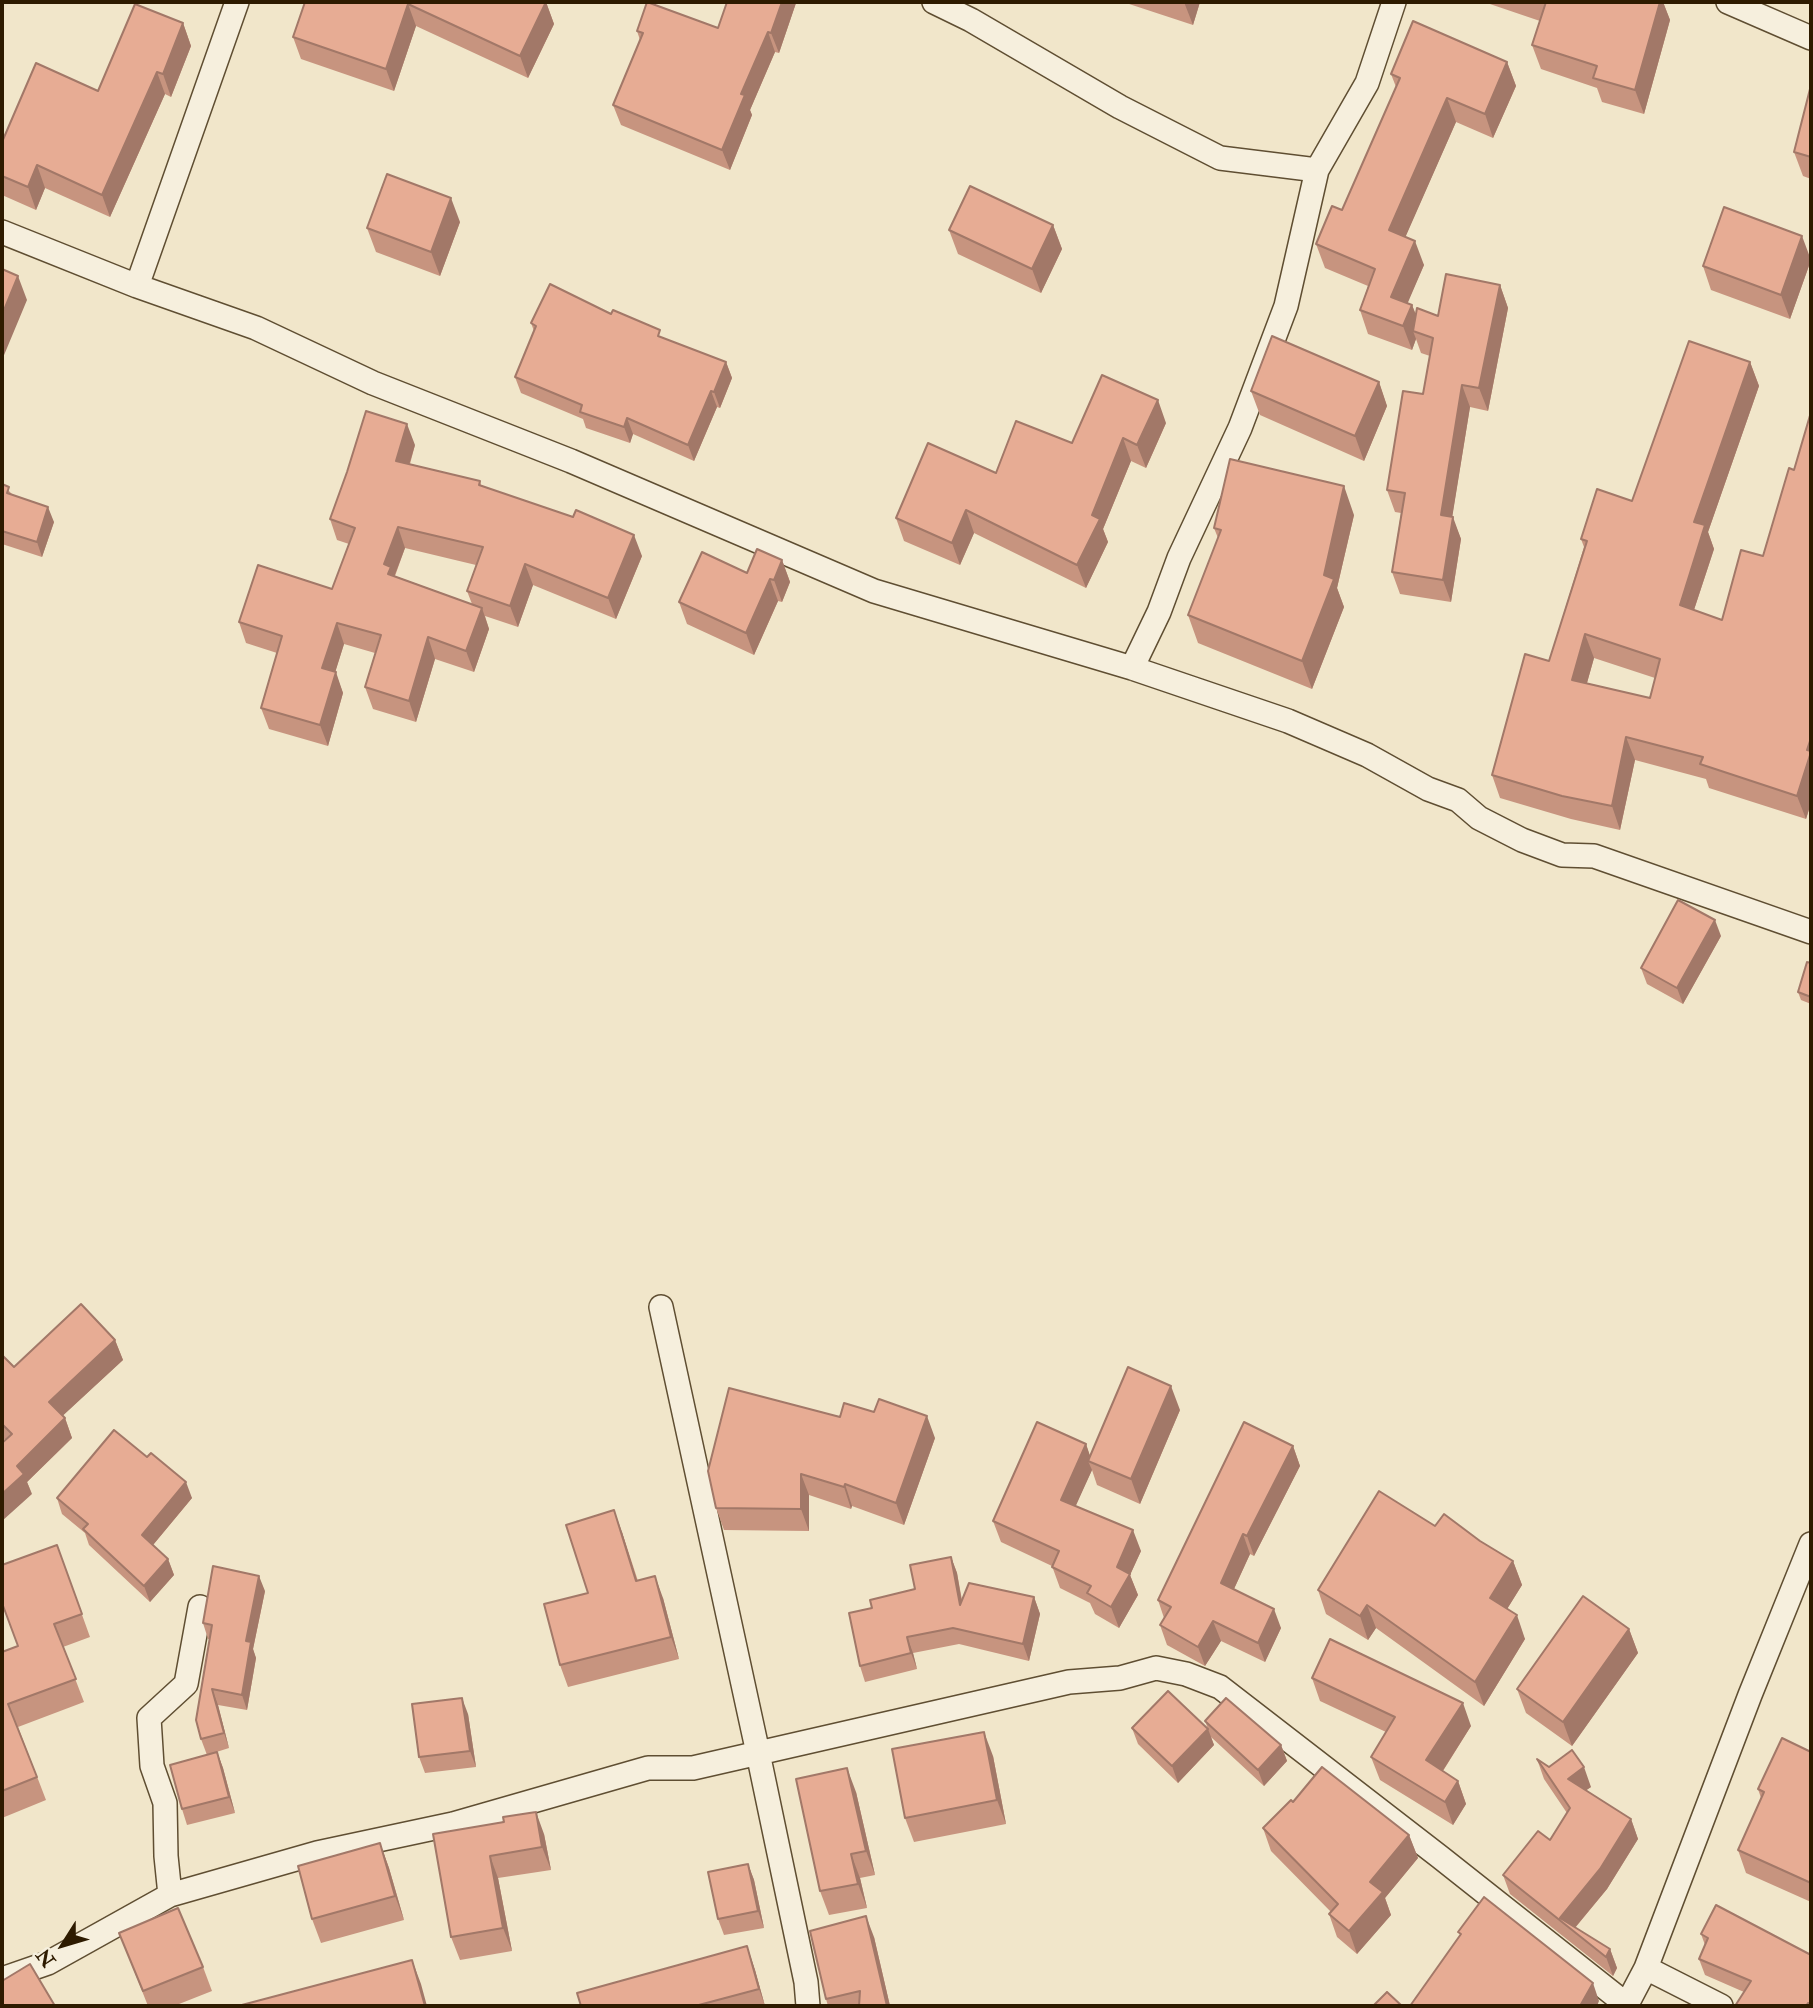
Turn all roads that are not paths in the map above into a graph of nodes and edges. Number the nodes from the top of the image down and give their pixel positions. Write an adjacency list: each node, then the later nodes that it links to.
1 (237, 2): 8 (street)
2 (934, 2): 6 (street)
3 (1394, 2): 6 (street)
4 (1728, 2): 5 (street)
5 (1811, 38)
6 (1317, 170): 9 (street)
7 (2, 232): 8 (street)
8 (137, 286): 9 (street)
9 (1132, 668): 10 (street)
10 (1811, 932)
11 (661, 1307): 14 (street)
12 (1811, 1544): 16 (street)
13 (200, 1607): 15 (street)
14 (758, 1753): 15 (street); 18 (street); 19 (street)
15 (170, 1895): 17 (street)
16 (1646, 1968): 19 (street); 20 (street)
17 (2, 1979)
18 (808, 2006)
19 (1626, 2006)
20 (1721, 2006)

